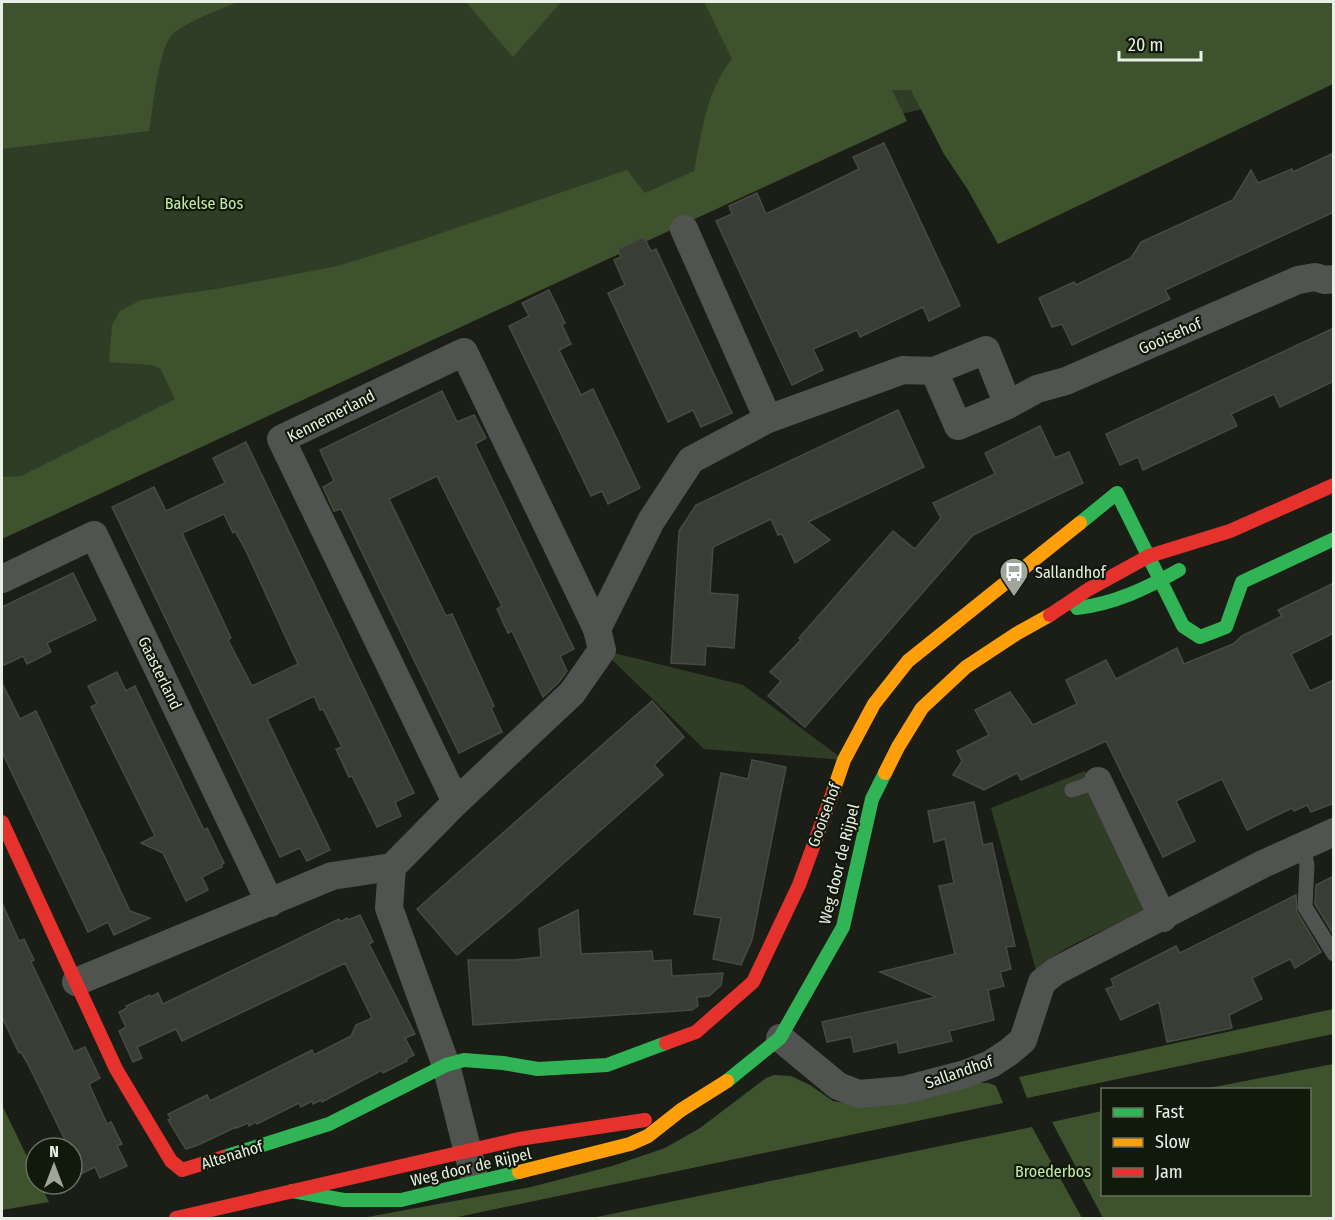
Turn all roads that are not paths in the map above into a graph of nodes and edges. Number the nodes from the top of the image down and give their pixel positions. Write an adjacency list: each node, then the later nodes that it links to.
1 (684, 228): 5 (street)
2 (1334, 279): 4 (street, Gooisehof)
3 (934, 371): 4 (street, Gooisehof); 4 (street); 5 (street)
4 (1008, 405)
5 (768, 419): 13 (street)
6 (1334, 484): 7 (street, Weg door de Rijpel)
7 (1230, 531): 9 (street, Weg door de Rijpel); 11 (street, Weg door de Rijpel)
8 (1334, 539): 11 (street)
9 (1149, 556): 11 (street); 12 (street, Weg door de Rijpel); 25 (street, Gooisehof)
10 (2, 579): 20 (street, Gaasterland)
11 (1161, 580): 12 (street, Weg door de Rijpel)
12 (1062, 608): 24 (street, Weg door de Rijpel)
13 (597, 629): 15 (street); 15 (street, Kennemerland)
14 (1085, 786): 21 (street)
15 (456, 802): 19 (street)
16 (2, 822): 23 (street, Altenahof)
17 (1334, 832): 18 (street, Sallandhof)
18 (1303, 846): 21 (street, Sallandhof); 22 (lane)
19 (392, 867): 20 (street); 25 (street)
20 (270, 903): 23 (street)
21 (1163, 918): 24 (street, Sallandhof)
22 (1334, 954)
23 (76, 982): 25 (street, Altenahof)
24 (780, 1038): 26 (street, Weg door de Rijpel)
25 (446, 1065): 27 (street)
26 (681, 1110): 27 (street, Weg door de Rijpel); 28 (street, Weg door de Rijpel)
27 (467, 1152): 28 (street); 29 (street, Weg door de Rijpel)
28 (475, 1183): 29 (street, Weg door de Rijpel)
29 (292, 1191): 30 (street, Weg door de Rijpel)
30 (176, 1218)

